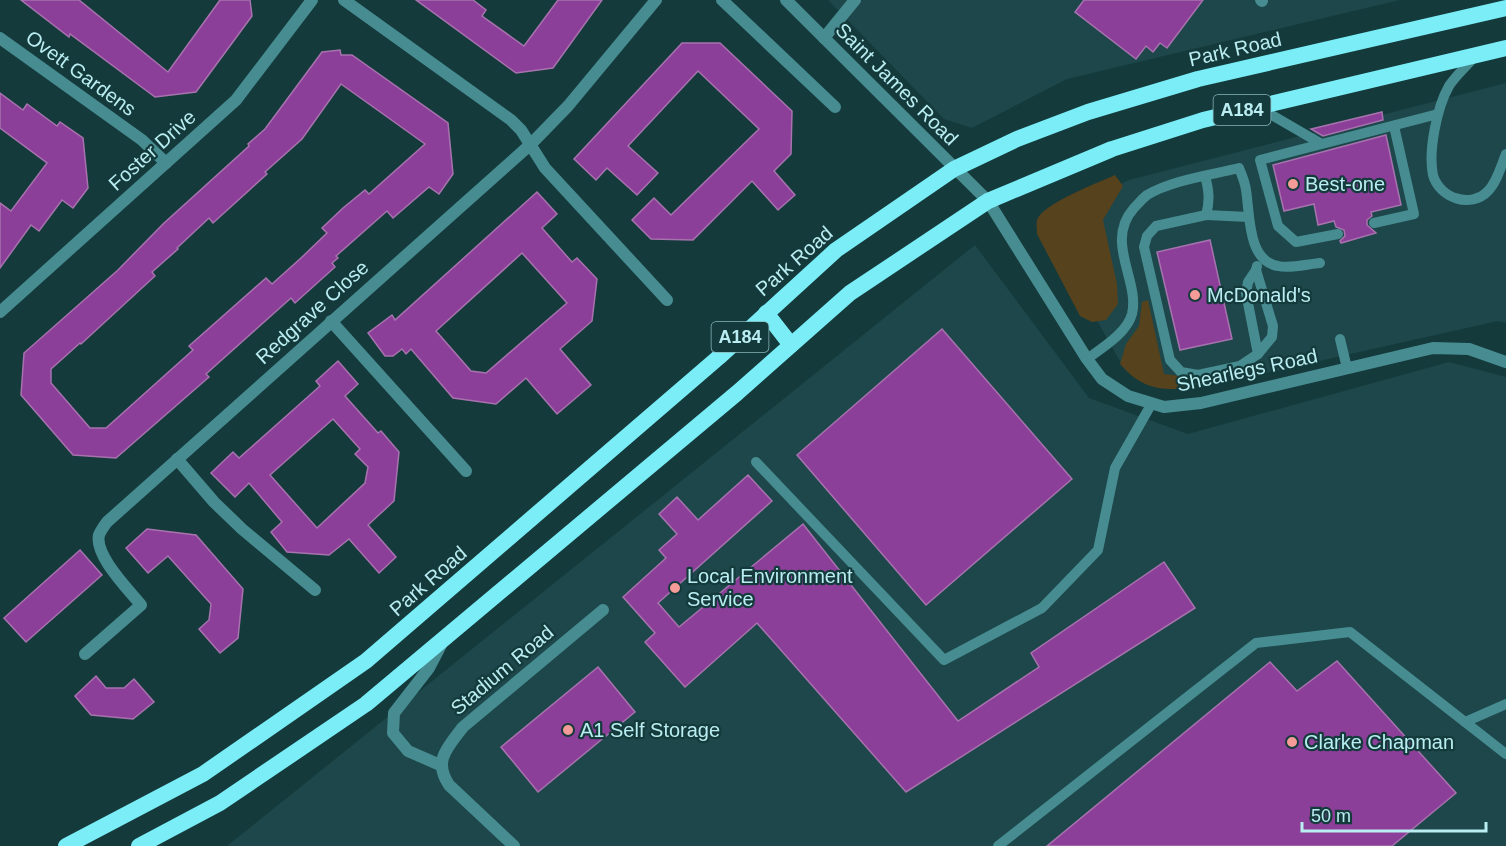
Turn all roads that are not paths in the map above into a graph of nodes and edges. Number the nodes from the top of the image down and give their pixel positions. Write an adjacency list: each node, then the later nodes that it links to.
1 (312, 0): 19 (street, Foster Drive)
2 (344, 0): 17 (street)
3 (656, 0): 17 (street, Redgrave Close)
4 (722, 0): 13 (street)
5 (786, 0): 9 (street, Saint James Road)
6 (855, 0): 9 (street)
7 (1506, 8): 20 (highway, Park Road / A184)
8 (0, 38): 19 (street, Ovett Gardens)
9 (824, 38): 20 (street, Saint James Road)
10 (1506, 48): 11 (highway, A184)
11 (1477, 55): 12 (highway, A184); 14 (lane)
12 (1257, 106): 16 (lane); 22 (highway, A184)
13 (835, 107)
14 (1438, 114): 15 (lane); 18 (lane)
15 (1394, 126): 16 (lane); 25 (lane)
16 (1320, 143): 26 (lane)
17 (531, 144): 30 (street); 33 (street, Redgrave Close)
18 (1506, 154)
19 (166, 163): 31 (street, Foster Drive)
20 (954, 169): 22 (street, Saint James Road); 32 (highway, Park Road / A184)
21 (1205, 176): 23 (lane); 24 (lane); 37 (lane)
22 (988, 201): 35 (highway, A184); 37 (street, Shearlegs Road)
23 (1206, 214): 24 (lane); 36 (lane)
24 (1249, 217): 27 (lane)
25 (1374, 224)
26 (1338, 234)
27 (1259, 254): 28 (lane); 29 (lane)
28 (1320, 263)
29 (1256, 270): 36 (lane); 36 (lane)
30 (667, 300)
31 (0, 312)
32 (766, 313): 35 (highway); 52 (highway, Park Road / A184)
33 (331, 321): 41 (street, Redgrave Close); 43 (street)
34 (1340, 339): 39 (lane)
35 (791, 345): 46 (highway, A184)
36 (1258, 354)
37 (1087, 359): 40 (street, Shearlegs Road)
38 (1506, 362): 39 (street, Shearlegs Road)
39 (1347, 368): 40 (street, Shearlegs Road)
40 (1152, 403): 42 (lane)
41 (177, 459): 44 (street); 47 (street, Redgrave Close)
42 (756, 462)
43 (466, 471)
44 (315, 590)
45 (603, 610): 51 (street, Stadium Road)
46 (444, 639): 51 (street); 53 (highway, A184)
47 (85, 654)
48 (1506, 704): 49 (lane)
49 (1465, 722): 50 (lane); 55 (lane)
50 (1506, 754)
51 (440, 765): 54 (street)
52 (66, 846)
53 (139, 846)
54 (514, 846)
55 (998, 846)

